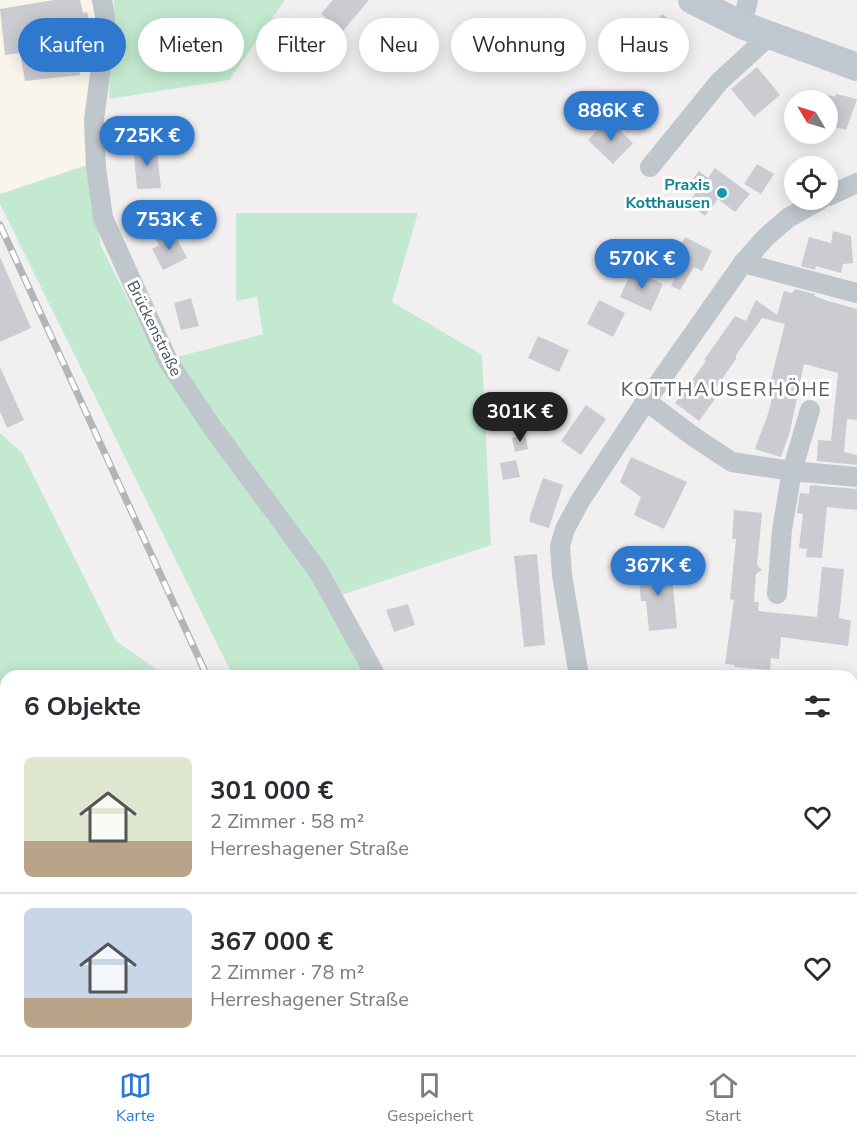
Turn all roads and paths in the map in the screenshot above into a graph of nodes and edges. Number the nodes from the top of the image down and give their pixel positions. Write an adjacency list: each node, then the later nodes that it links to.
1 (102, 0): 17 (street, Brückenstraße)
2 (692, 0): 3 (street)
3 (745, 12): 4 (street)
4 (770, 35): 5 (street); 6 (street)
5 (857, 67)
6 (650, 167)
7 (857, 183): 8 (street)
8 (838, 192)
9 (802, 210): 10 (street)
10 (743, 263): 11 (street); 12 (street)
11 (857, 293)
12 (646, 401): 14 (street); 18 (street)
13 (810, 410): 14 (street)
14 (792, 471): 15 (street); 16 (street)
15 (857, 477)
16 (777, 594)
17 (373, 670)
18 (578, 670)

